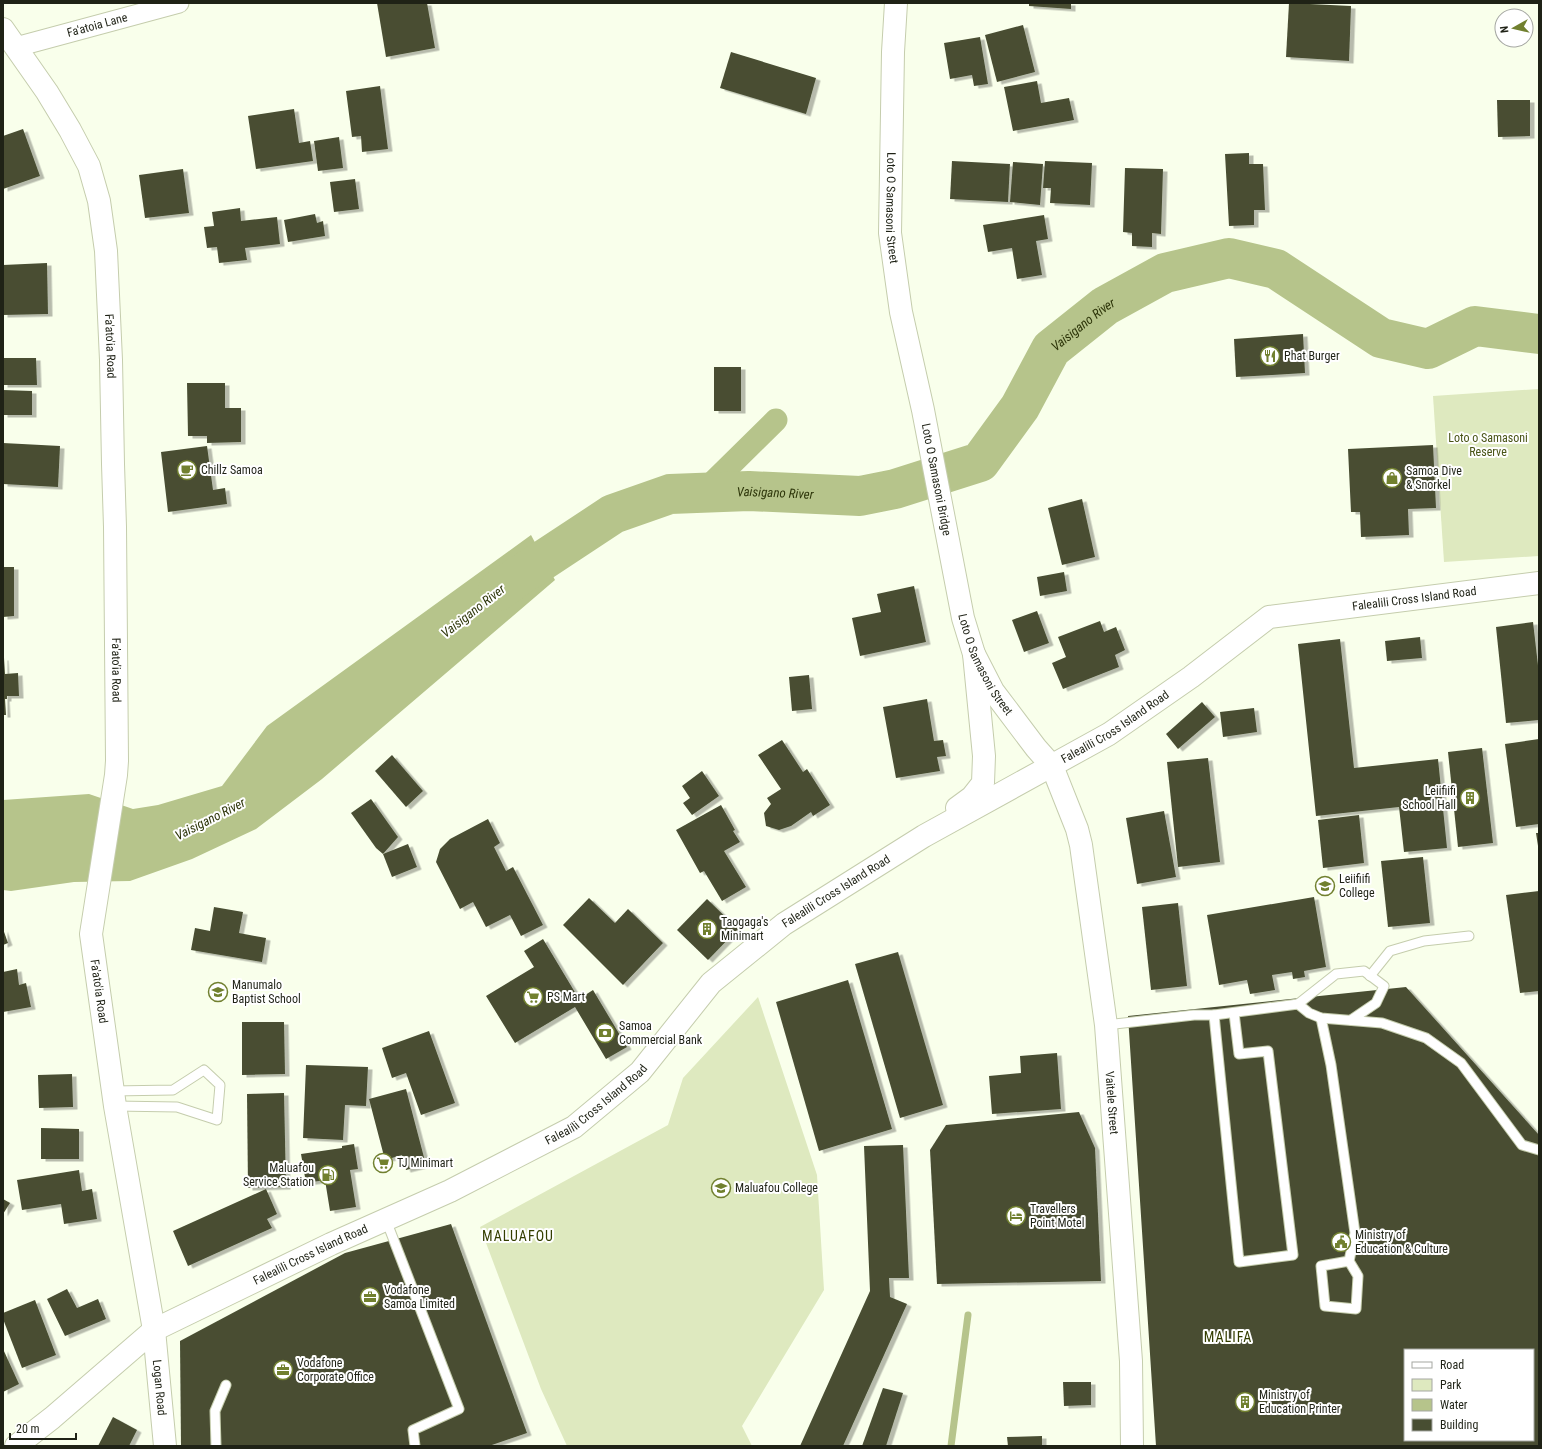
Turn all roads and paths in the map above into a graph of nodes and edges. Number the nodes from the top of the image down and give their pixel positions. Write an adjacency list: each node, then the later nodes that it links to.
1 (179, 3): 4 (street, Fa'atoia Lane)
2 (896, 3): 5 (main road, Loto O Samasoni Street)
3 (3, 29): 4 (main road, Fa'ato'ia Road)
4 (16, 47): 19 (main road, Fa'ato'ia Road)
5 (923, 410): 6 (main road, Loto O Samasoni Bridge)
6 (950, 548): 8 (main road, Loto O Samasoni Street)
7 (1539, 583): 9 (main road, Falealili Cross Island Road)
8 (974, 654): 9 (main road, Loto O Samasoni Street); 10 (main road)
9 (1052, 766): 10 (main road, Falealili Cross Island Road); 18 (main road, Vaitele Street)
10 (924, 836): 21 (main road, Falealili Cross Island Road)
11 (1469, 936): 12 (lane)
12 (1370, 976): 13 (lane); 17 (lane)
13 (1298, 1004): 14 (lane); 16 (lane)
14 (1234, 1013): 15 (lane); 15 (lane)
15 (1214, 1015): 18 (lane)
16 (1321, 1018): 17 (lane); 22 (lane)
17 (1351, 1020): 20 (lane)
18 (1106, 1026): 29 (main road, Vaitele Street)
19 (114, 1098): 19 (lane); 23 (main road, Fa'ato'ia Road)
20 (1539, 1150)
21 (386, 1220): 23 (main road, Falealili Cross Island Road); 28 (lane)
22 (1349, 1262): 22 (lane)
23 (154, 1330): 25 (main road, Falealili Cross Island Road); 26 (main road, Logan Road)
24 (226, 1385): 27 (lane)
25 (16, 1446)
26 (165, 1446)
27 (216, 1446)
28 (415, 1446)
29 (1132, 1446)

